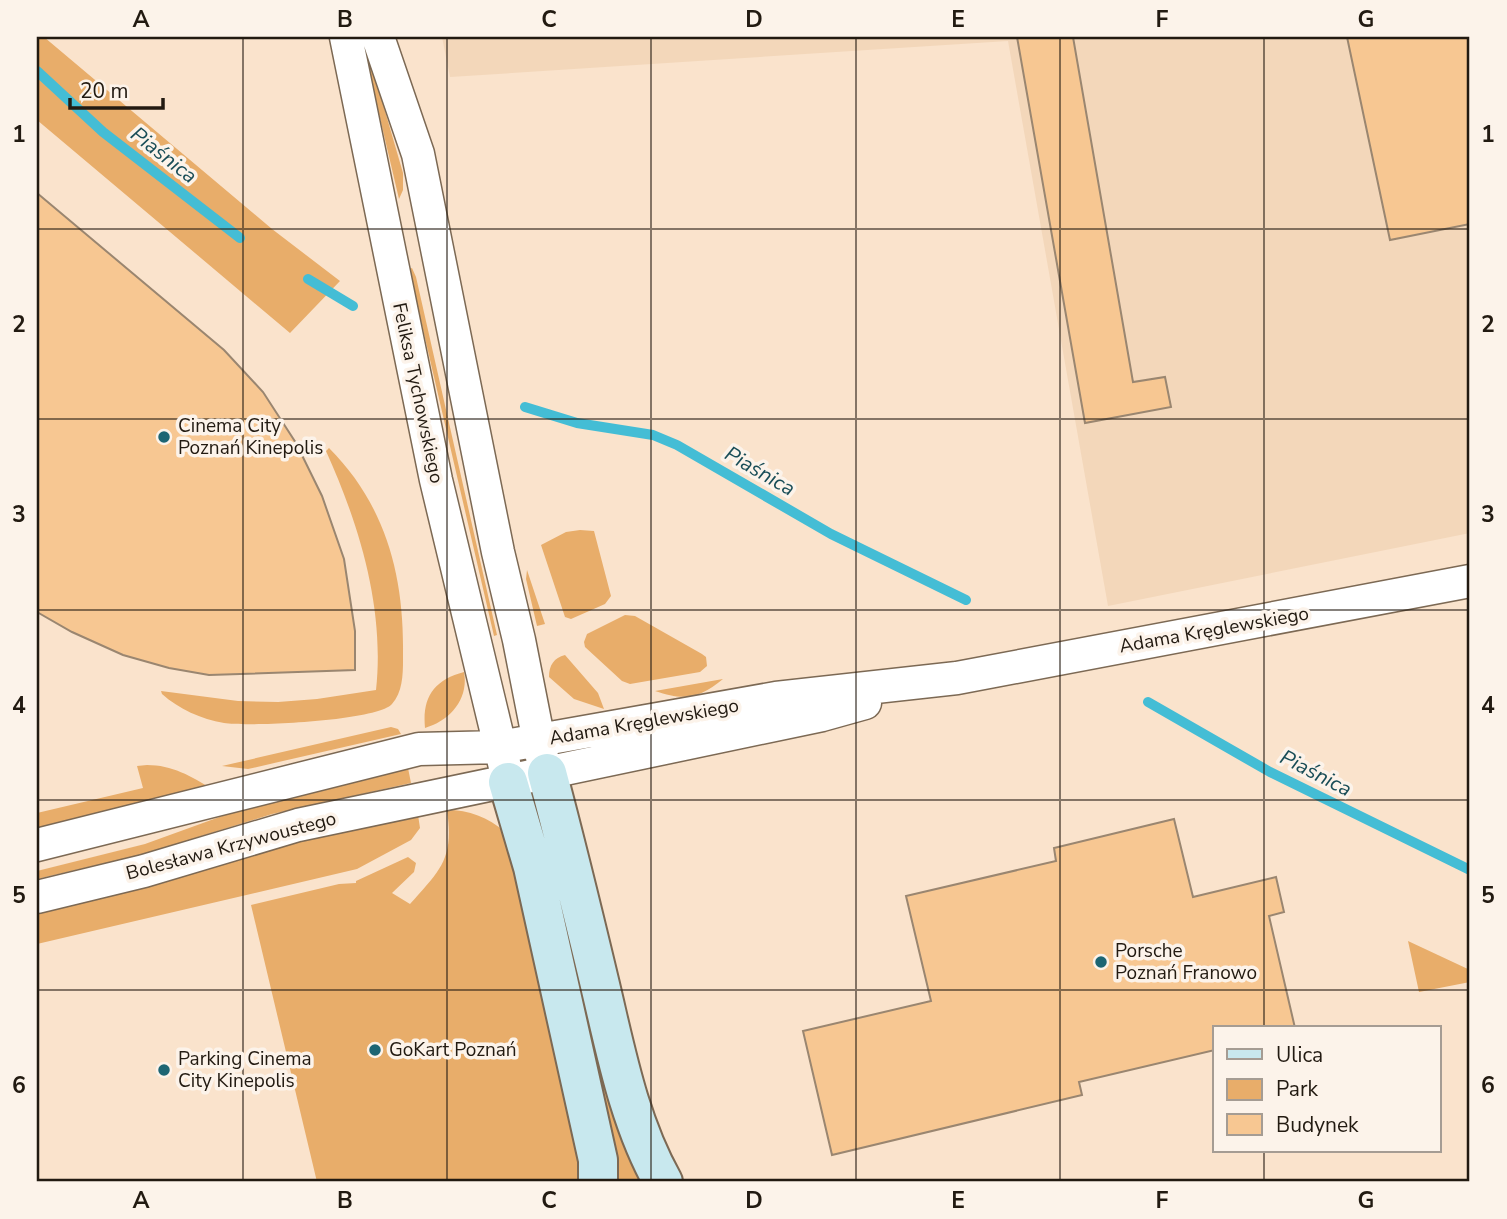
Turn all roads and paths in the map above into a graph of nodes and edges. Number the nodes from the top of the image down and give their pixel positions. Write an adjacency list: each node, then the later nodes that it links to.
1 (346, 37): 4 (street, Feliksa Tychowskiego)
2 (378, 37): 3 (street)
3 (431, 219): 4 (street); 7 (street)
4 (385, 237): 8 (street, Feliksa Tychowskiego)
5 (1470, 582): 6 (street, Adama Kręglewskiego)
6 (957, 678): 7 (street, Adama Kręglewskiego); 7 (street, Adama Kręglewskiego)
7 (543, 757): 8 (street); 12 (main road)
8 (504, 764): 9 (street); 10 (street, Bolesława Krzywoustego); 11 (main road)
9 (37, 845)
10 (37, 897)
11 (598, 1182)
12 (663, 1182)

